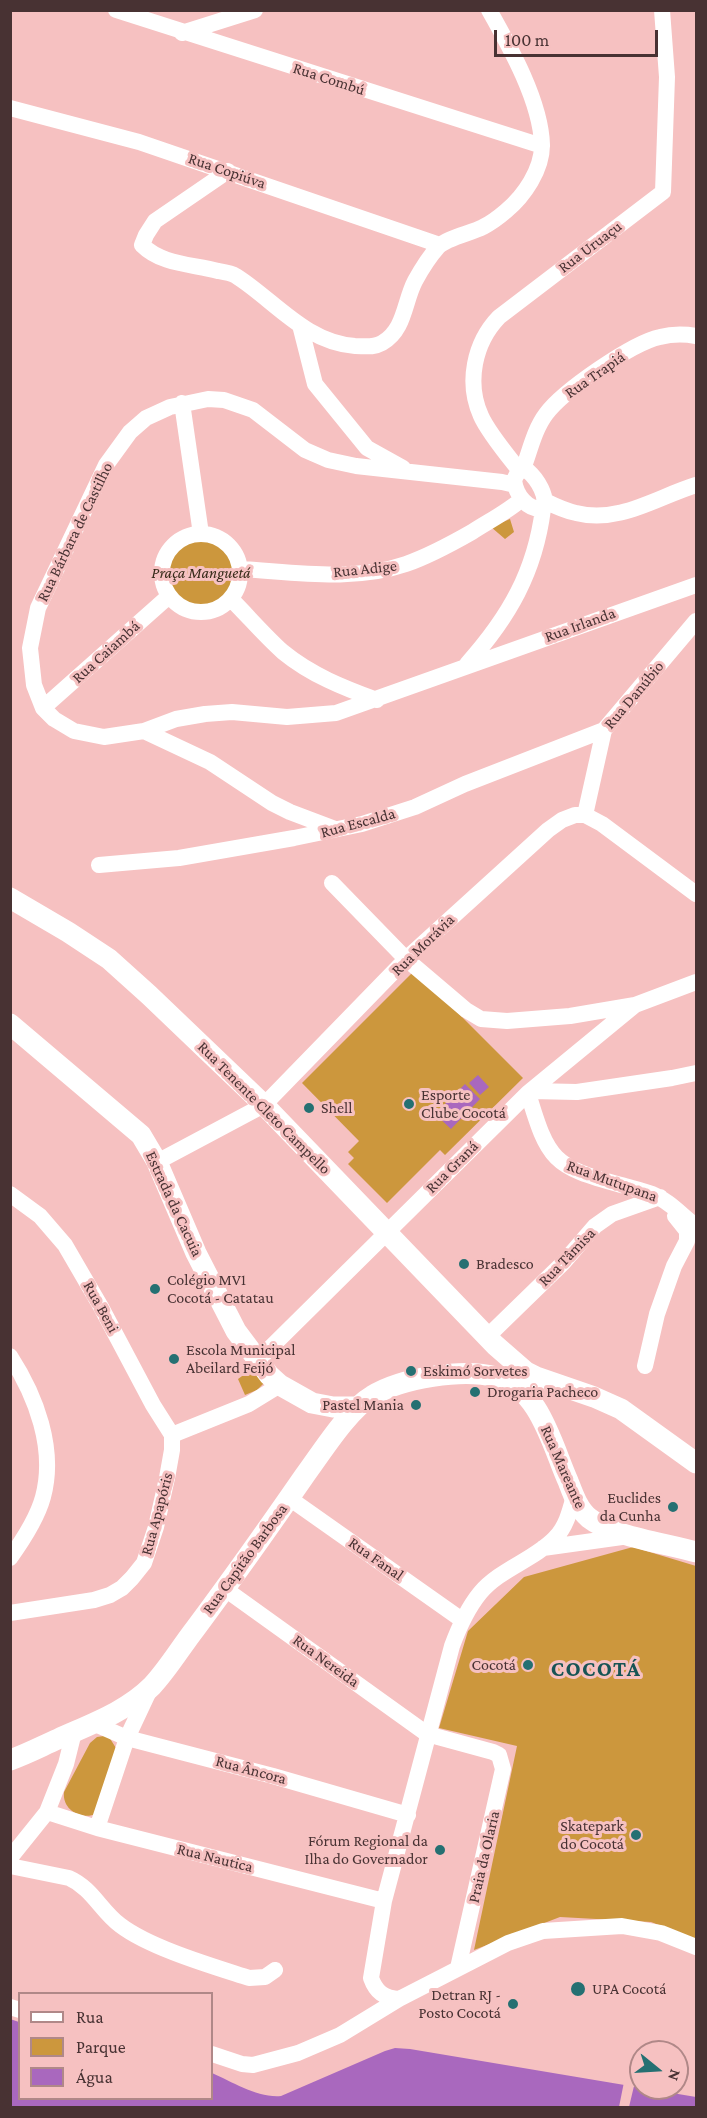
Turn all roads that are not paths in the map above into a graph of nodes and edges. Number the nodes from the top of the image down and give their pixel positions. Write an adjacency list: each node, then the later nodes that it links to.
1 (116, 10): 5 (street, Rua Combú)
2 (255, 10): 7 (street)
3 (489, 10): 9 (street)
4 (650, 10): 6 (street)
5 (134, 14): 7 (street, Rua Combú)
6 (663, 18): 17 (street, Rua Uruaçu)
7 (182, 33): 9 (street, Rua Combú)
8 (10, 108): 10 (street, Rua Copiúva)
9 (542, 146): 11 (street)
10 (228, 171): 11 (street, Rua Copiúva); 12 (street)
11 (440, 245): 12 (street)
12 (300, 325): 15 (street)
13 (696, 336): 17 (street, Rua Trapiá)
14 (182, 404): 15 (street, Rua Bárbara de Castilho); 18 (street); 26 (street, Rua Bárbara de Castilho)
15 (410, 472): 17 (street, Rua Bárbara de Castilho)
16 (696, 485): 17 (street, Rua Bárbara de Castilho)
17 (525, 488): 19 (street, Rua Adige); 24 (street, Rua Trapiá)
18 (201, 534): 19 (street); 21 (street)
19 (240, 569): 22 (street)
20 (696, 585): 24 (street, Rua Irlanda)
21 (169, 596): 22 (street); 26 (street, Rua Caiambá)
22 (231, 599): 25 (street)
23 (696, 621): 27 (street, Rua Danúbio)
24 (464, 667): 25 (street, Rua Irlanda)
25 (377, 700): 28 (street, Rua Irlanda)
26 (44, 708): 28 (street)
27 (604, 730): 29 (street, Rua Danúbio); 30 (street, Rua Escalda)
28 (144, 731): 30 (street)
29 (585, 815): 33 (street); 35 (street, Rua Morávia)
30 (336, 829): 31 (street, Rua Escalda)
31 (99, 865)
32 (332, 883): 35 (street)
33 (696, 894)
34 (10, 898): 41 (main road, Rua Tenente Cleto Campello)
35 (406, 959): 37 (street); 41 (street, Rua Morávia)
36 (696, 982): 37 (street, Rua Graná)
37 (636, 1005): 40 (street, Rua Graná)
38 (10, 1024): 42 (main road, Estrada da Cacuia)
39 (696, 1073): 40 (street)
40 (529, 1092): 44 (street, Rua Mutupana); 46 (street, Rua Graná)
41 (264, 1105): 42 (street, Rua Morávia); 46 (main road, Rua Tenente Cleto Campello)
42 (157, 1162): 49 (main road, Estrada da Cacuia)
43 (11, 1197): 57 (street, Rua Beni)
44 (665, 1200): 45 (street, Rua Mutupana); 47 (street, Rua Tâmisa); 50 (street)
45 (696, 1226)
46 (387, 1232): 47 (main road, Rua Tenente Cleto Campello); 49 (street, Rua Graná)
47 (492, 1341): 51 (main road); 53 (main road)
48 (10, 1356): 65 (street)
49 (258, 1360): 52 (main road, Estrada da Cacuia)
50 (645, 1366)
51 (478, 1375): 55 (main road, Rua Capitão Barbosa); 56 (main road, Rua Mareante)
52 (280, 1384): 54 (main road, Estrada da Cacuia); 57 (street)
53 (561, 1387): 56 (main road); 59 (main road)
54 (312, 1403): 55 (main road, Estrada da Cacuia); 58 (main road)
55 (357, 1407): 58 (main road, Rua Capitão Barbosa)
56 (540, 1415): 60 (main road, Rua Mareante)
57 (172, 1435): 67 (street, Rua Apapóris)
58 (325, 1447): 61 (main road, Rua Capitão Barbosa)
59 (696, 1463)
60 (574, 1496): 62 (main road, Rua Mareante); 63 (street)
61 (289, 1498): 66 (main road, Rua Capitão Barbosa); 68 (street, Rua Fanal)
62 (632, 1536): 63 (street); 64 (main road, Rua Mareante)
63 (543, 1548): 68 (street)
64 (696, 1552)
65 (10, 1558)
66 (225, 1589): 69 (main road, Rua Capitão Barbosa); 72 (street, Rua Nereida)
67 (10, 1613)
68 (462, 1620): 72 (street)
69 (153, 1685): 70 (main road, Rua Capitão Barbosa); 73 (street)
70 (95, 1724): 71 (main road, Rua Capitão Barbosa); 73 (street, Rua Âncora)
71 (74, 1732): 74 (main road, Rua Capitão Barbosa); 75 (street)
72 (427, 1734): 76 (street); 82 (street, Praia da Olaria)
73 (127, 1738): 76 (street, Rua Âncora); 77 (street)
74 (10, 1760)
75 (47, 1812): 77 (street, Rua Nautica); 78 (street)
76 (408, 1815): 80 (street)
77 (97, 1828): 80 (street, Rua Nautica)
78 (10, 1858)
79 (10, 1866): 83 (street)
80 (384, 1901): 84 (street)
81 (696, 1947): 82 (street)
82 (458, 1968): 84 (street)
83 (275, 1970)
84 (399, 1999): 85 (street)
85 (213, 2054)

